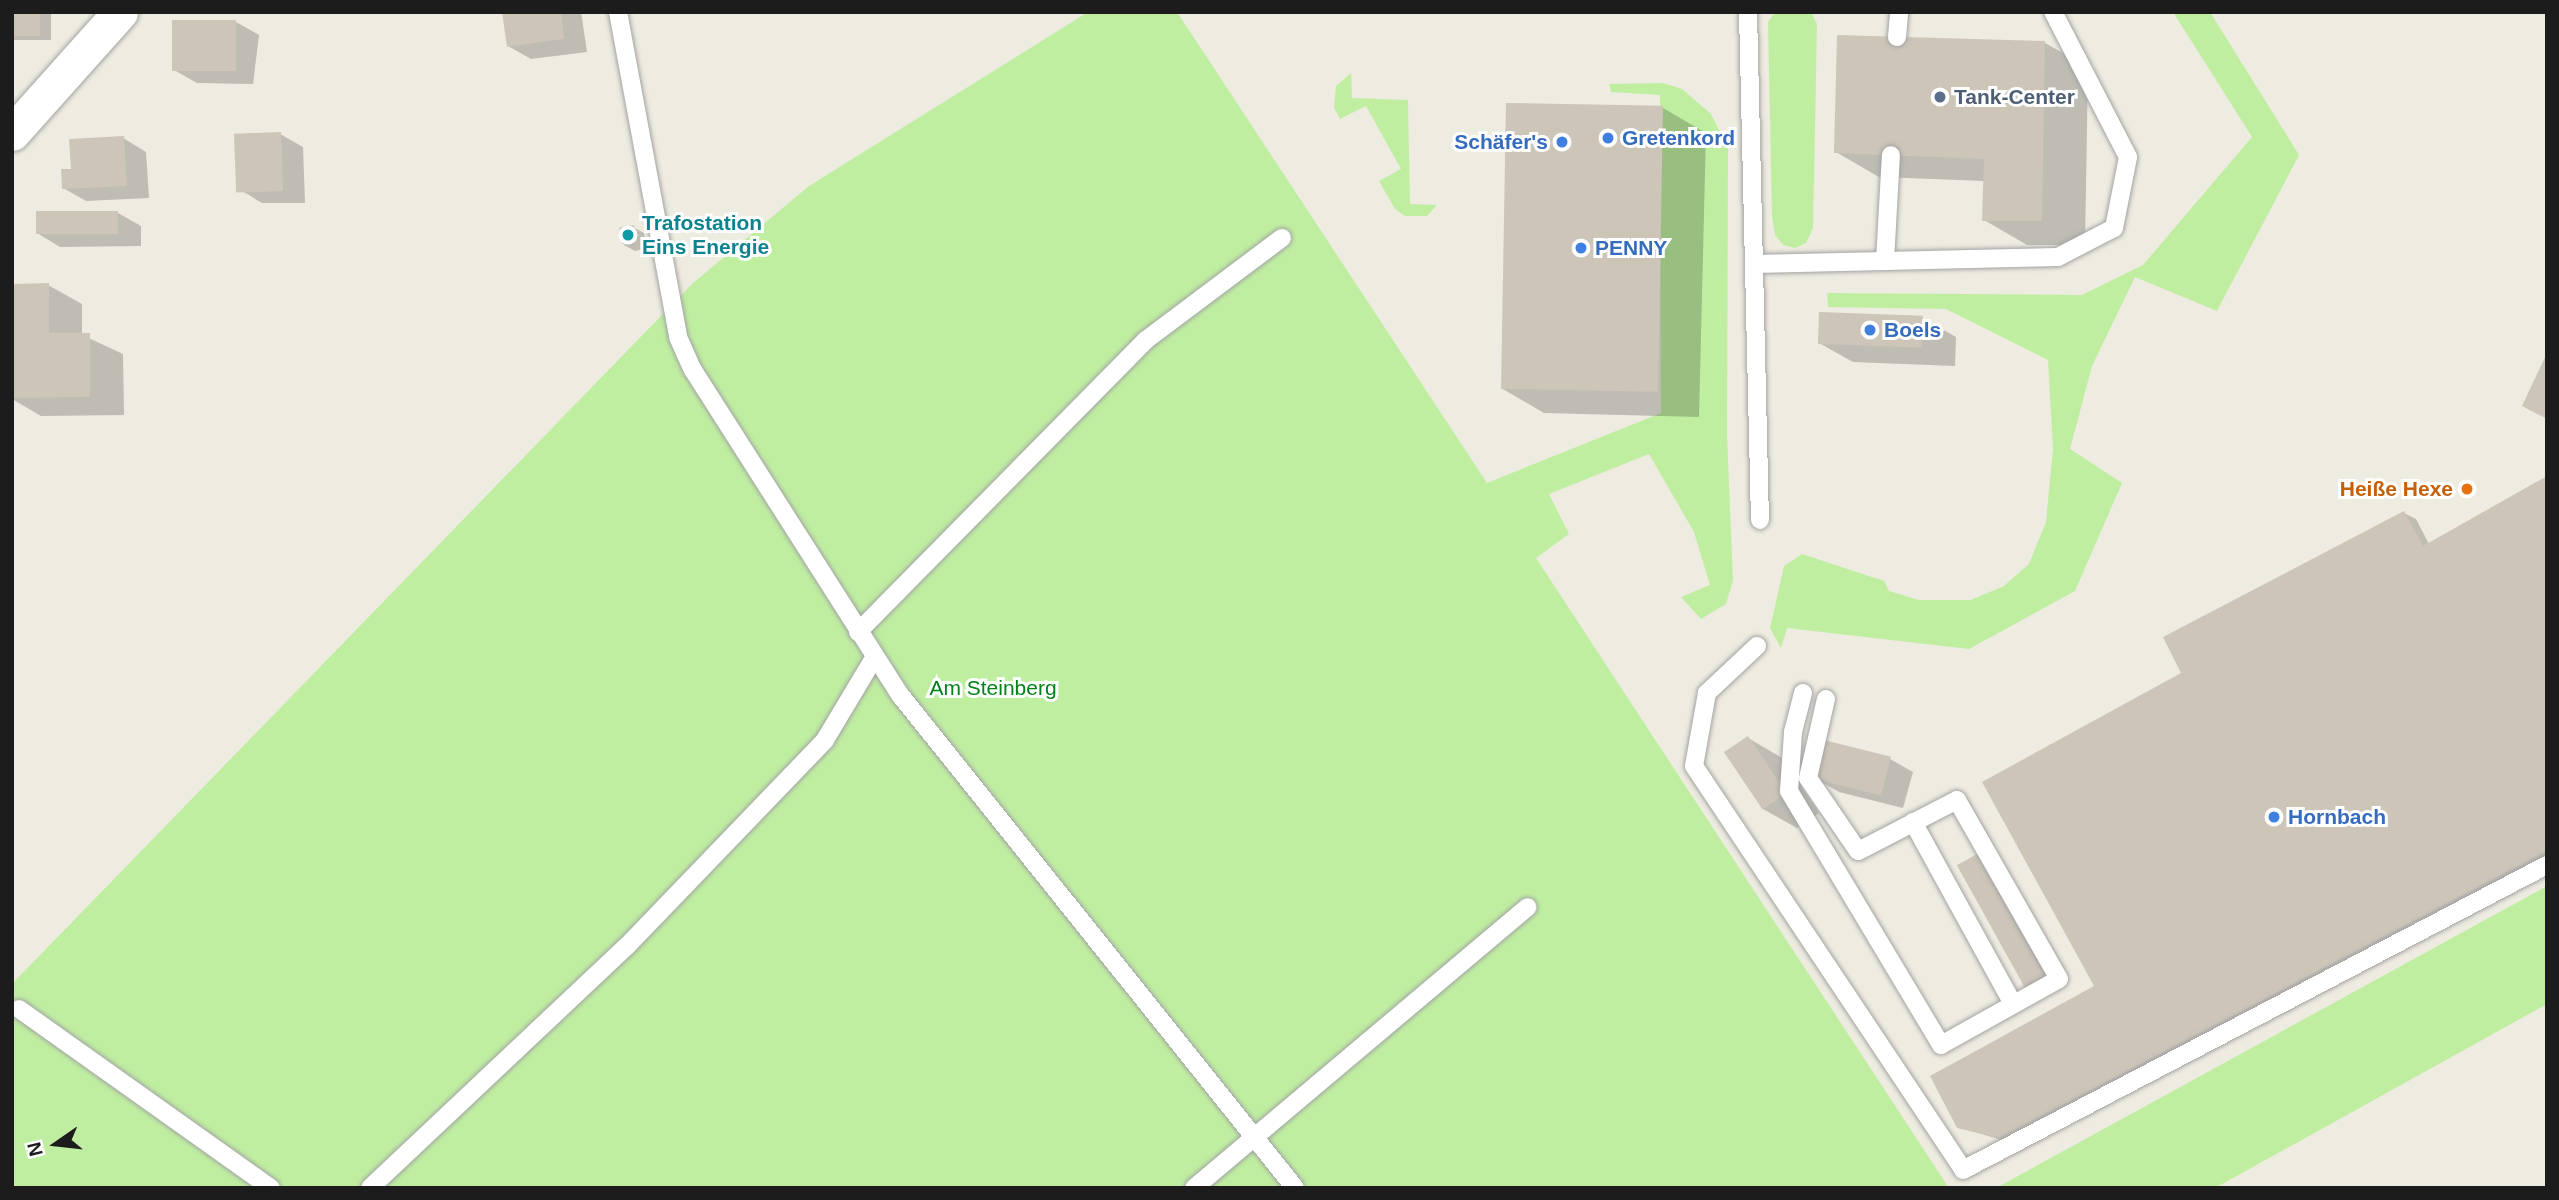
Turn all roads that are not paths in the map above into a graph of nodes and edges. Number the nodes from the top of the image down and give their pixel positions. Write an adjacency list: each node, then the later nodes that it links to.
1 (120, 12): 7 (street)
2 (618, 12): 13 (lane)
3 (1748, 12): 11 (lane)
4 (1899, 12): 6 (lane)
5 (2053, 12): 10 (lane)
6 (1898, 37)
7 (12, 133)
8 (1891, 155): 10 (lane)
9 (1282, 238): 13 (lane)
10 (1885, 261): 11 (lane)
11 (1754, 264): 12 (lane)
12 (1760, 520)
13 (858, 632): 15 (lane)
14 (1756, 646): 19 (lane)
15 (874, 658): 23 (lane); 25 (lane)
16 (1803, 692): 21 (lane)
17 (1826, 699): 18 (lane)
18 (1913, 822): 21 (lane); 21 (lane)
19 (2547, 865)
20 (1528, 907): 23 (lane)
21 (2013, 1004)
22 (19, 1009): 24 (lane)
23 (1253, 1134): 26 (lane); 27 (lane)
24 (271, 1188)
25 (370, 1188)
26 (1194, 1188)
27 (1295, 1188)

